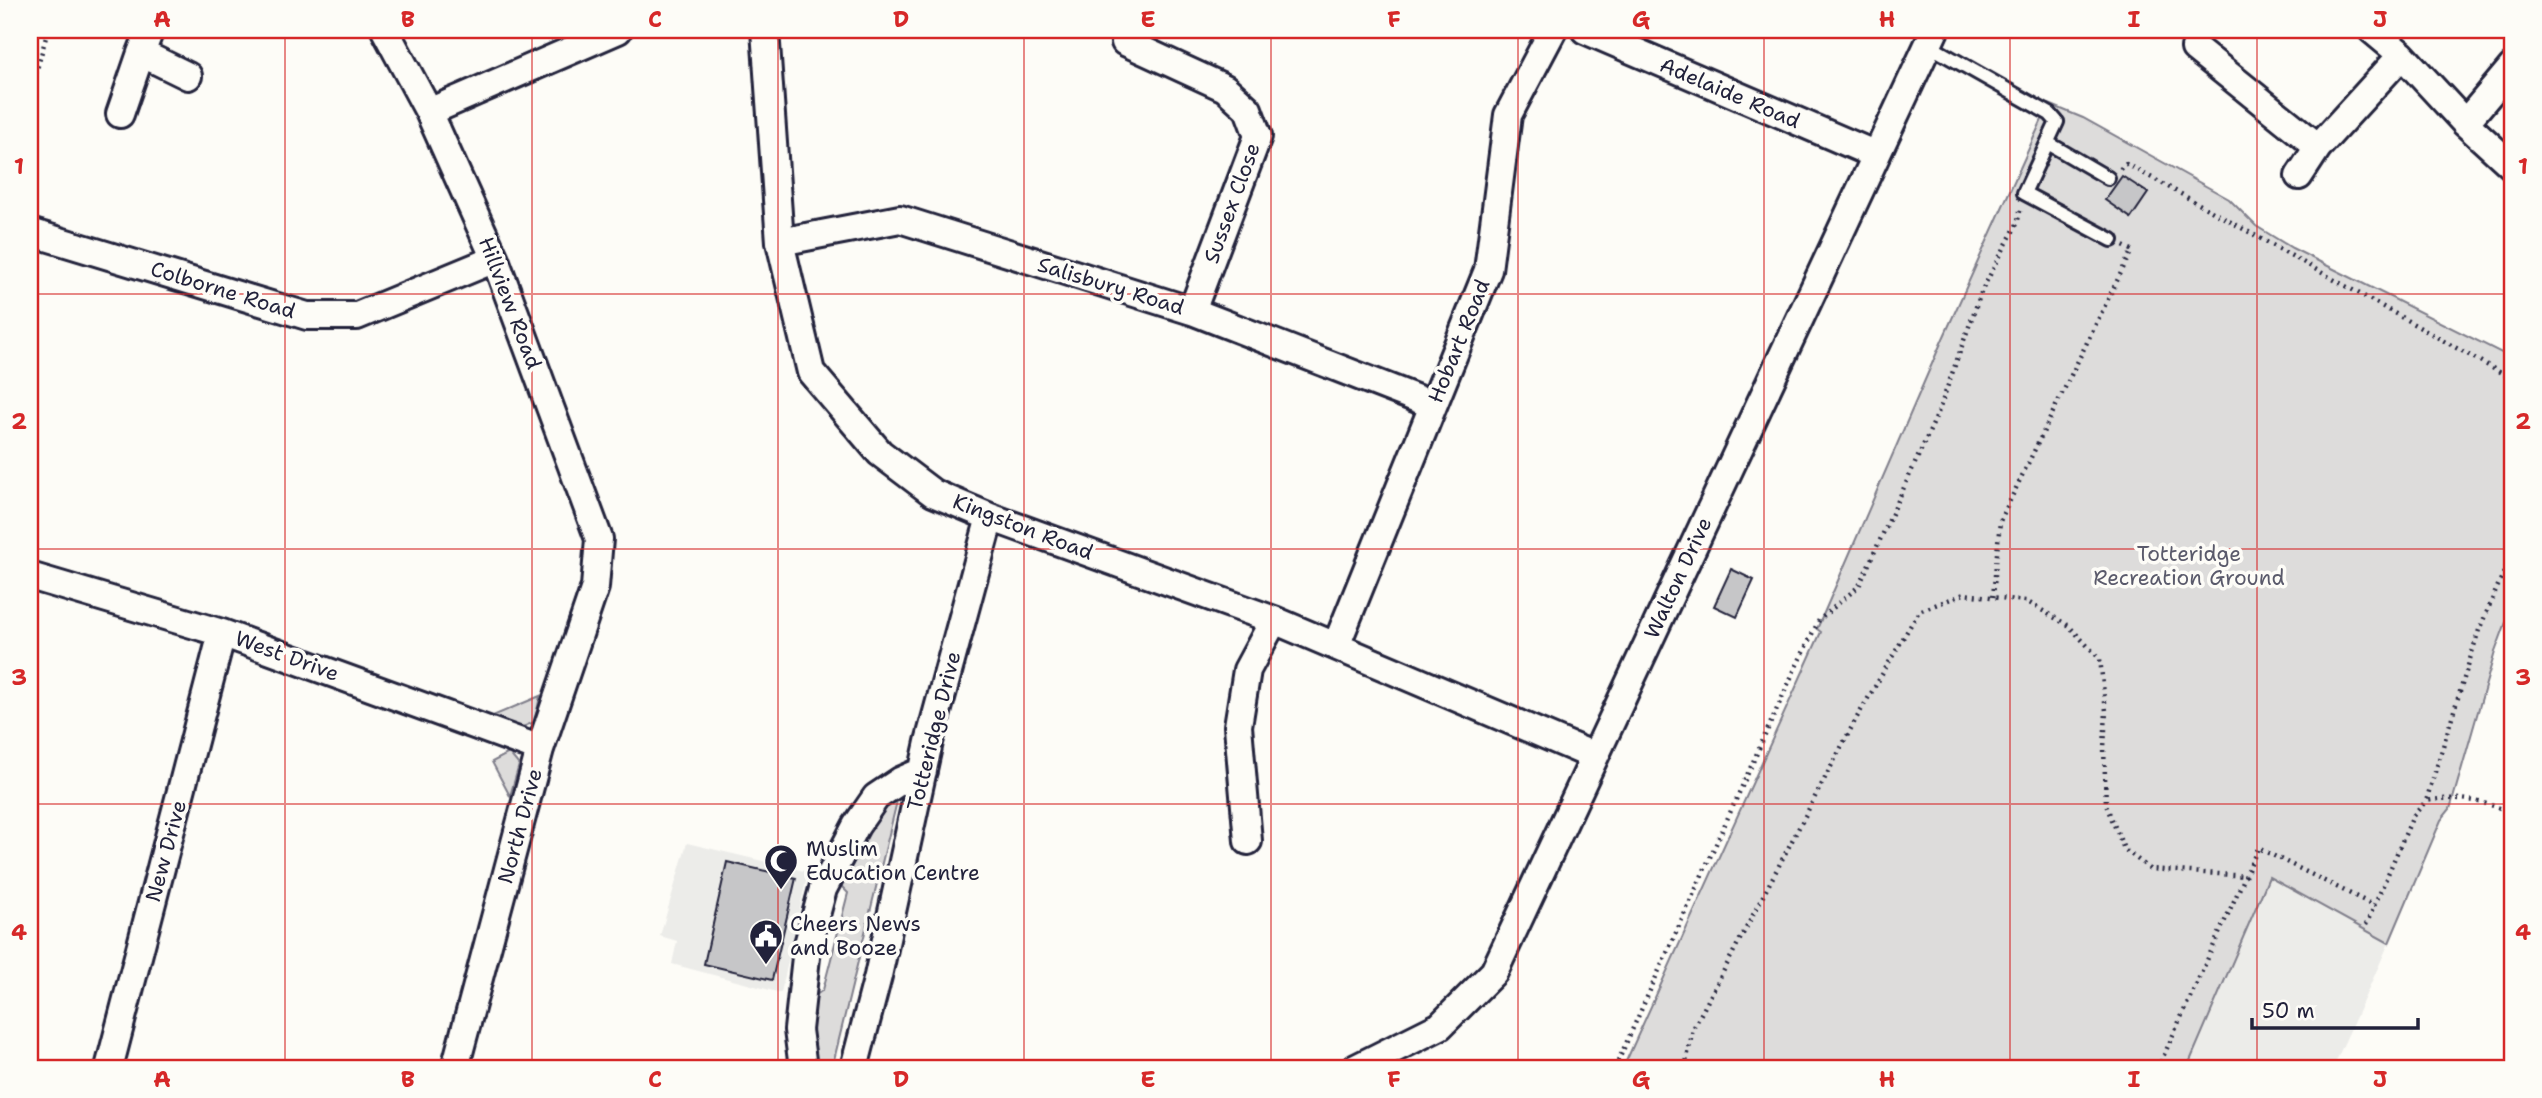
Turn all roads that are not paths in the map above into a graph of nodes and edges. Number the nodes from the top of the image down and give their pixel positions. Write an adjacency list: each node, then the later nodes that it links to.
1 (386, 30): 14 (street, Hillview Road)
2 (618, 30): 14 (street)
3 (765, 30): 25 (street, Kingston Road)
4 (1553, 30): 28 (street, Hobart Road)
5 (1585, 30): 19 (street, Adelaide Road)
6 (2372, 30): 11 (street)
7 (1932, 37): 17 (lane); 19 (street, Walton Drive)
8 (146, 41): 13 (street); 15 (street)
9 (1125, 42): 27 (street, Sussex Close)
10 (2195, 48): 18 (street)
11 (2402, 55): 16 (street); 18 (street)
12 (2512, 66): 16 (street)
13 (188, 76)
14 (429, 112): 26 (street, Hillview Road)
15 (120, 114)
16 (2465, 124): 20 (street)
17 (2048, 143): 22 (lane); 24 (lane)
18 (2318, 147): 21 (street)
19 (1876, 155): 36 (street, Walton Drive)
20 (2512, 166)
21 (2299, 176)
22 (2108, 178)
23 (30, 232): 26 (street, Colborne Road)
24 (2112, 240)
25 (780, 242): 27 (street, Salisbury Road); 29 (street, Kingston Road)
26 (495, 259): 31 (street, Hillview Road)
27 (1192, 311): 28 (street, Salisbury Road)
28 (1433, 405): 34 (street, Hobart Road)
29 (990, 517): 32 (street, Kingston Road); 37 (street, Totteridge Drive)
30 (30, 576): 33 (street, West Drive)
31 (595, 587): 35 (street, North Drive)
32 (1275, 620): 34 (street, Kingston Road); 38 (street)
33 (222, 633): 35 (street, West Drive); 39 (street, New Drive)
34 (1336, 646): 36 (street, Kingston Road)
35 (540, 749): 40 (street, North Drive)
36 (1594, 756): 43 (street, Walton Drive)
37 (923, 771): 41 (street); 42 (street, Totteridge Drive)
38 (1248, 841)
39 (109, 1068)
40 (456, 1068)
41 (803, 1068)
42 (855, 1068)
43 (1359, 1068)

